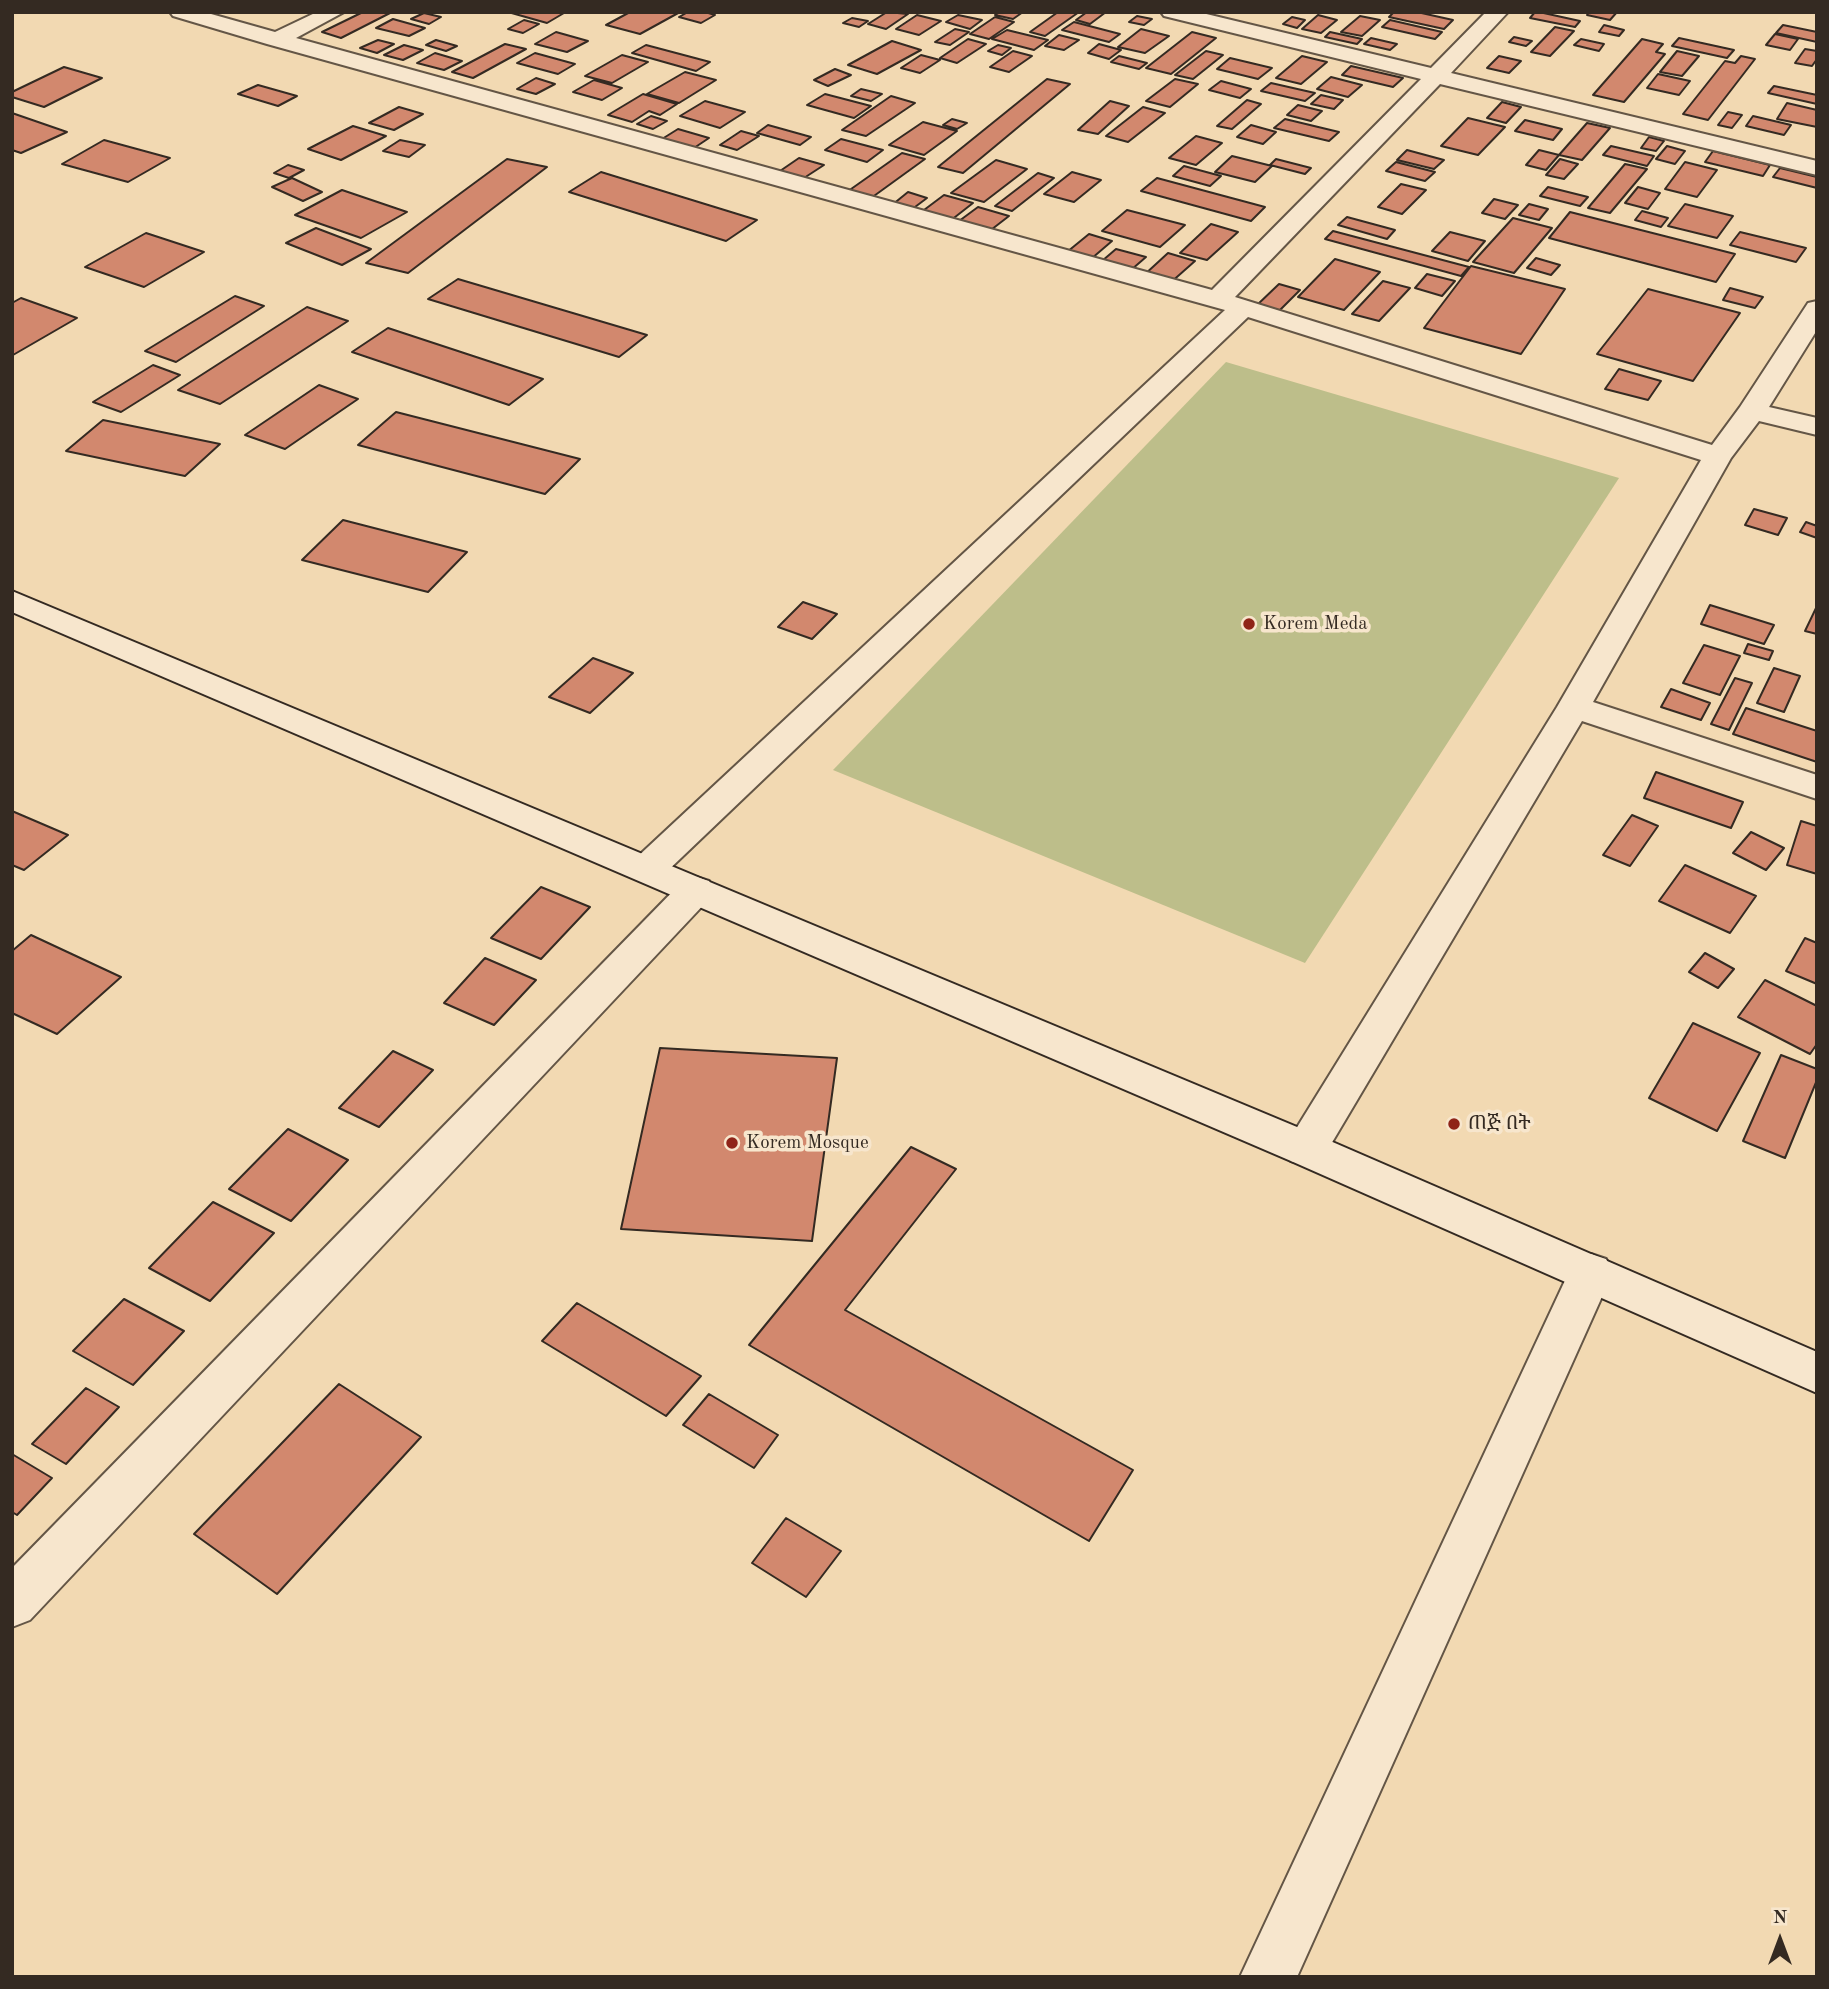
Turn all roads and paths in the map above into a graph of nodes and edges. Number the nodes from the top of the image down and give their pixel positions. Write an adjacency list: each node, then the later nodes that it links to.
1 (180, 12): 5 (street)
2 (334, 12): 5 (street)
3 (1171, 12): 6 (street)
4 (1498, 12): 6 (street)
5 (274, 40): 8 (street)
6 (1436, 76): 7 (street); 8 (street)
7 (1817, 168)
8 (1230, 303): 12 (street); 16 (street)
9 (1817, 309): 10 (street)
10 (1752, 411): 11 (street); 12 (street)
11 (1817, 427)
12 (1718, 456): 14 (street)
13 (12, 600): 16 (street)
14 (1574, 707): 15 (street); 18 (street)
15 (1817, 787)
16 (647, 869): 17 (street)
17 (696, 890): 18 (street); 21 (street)
18 (1306, 1149): 19 (street)
19 (1591, 1272): 20 (street); 22 (street)
20 (1817, 1373)
21 (12, 1604)
22 (1268, 1977)

